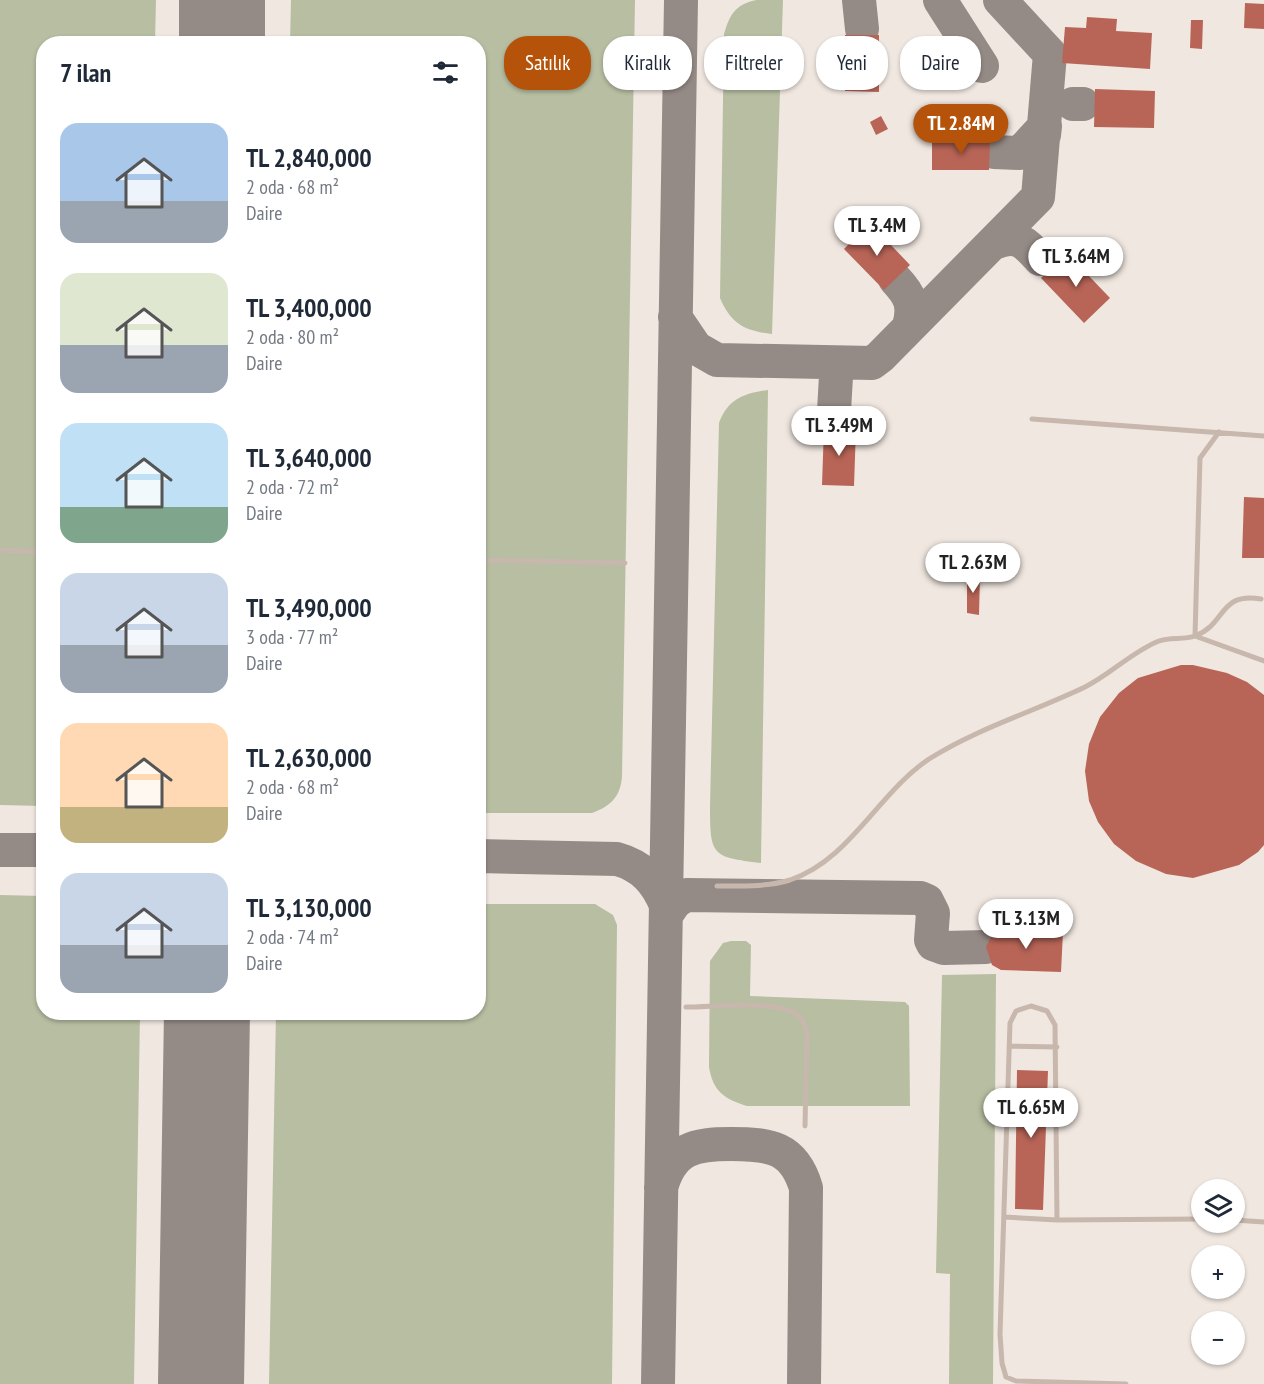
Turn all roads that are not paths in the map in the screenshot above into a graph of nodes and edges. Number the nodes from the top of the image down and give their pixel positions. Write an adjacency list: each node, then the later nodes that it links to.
1 (1032, 419): 2 (lane)
2 (1219, 432): 3 (lane); 9 (lane)
3 (1264, 436)
4 (0, 550): 5 (lane)
5 (36, 552)
6 (486, 560): 7 (lane)
7 (625, 563)
8 (1261, 599): 9 (lane)
9 (1195, 636): 10 (lane); 11 (lane)
10 (1264, 661)
11 (717, 886)
12 (686, 1007): 15 (lane)
13 (1009, 1046): 14 (lane); 14 (lane); 16 (lane)
14 (1057, 1047): 18 (lane)
15 (805, 1126)
16 (1005, 1216): 18 (lane); 21 (lane)
17 (1191, 1219): 18 (lane)
18 (1057, 1220)
19 (1245, 1221): 20 (lane)
20 (1264, 1222)
21 (1087, 1383): 22 (lane)
22 (1126, 1384)

